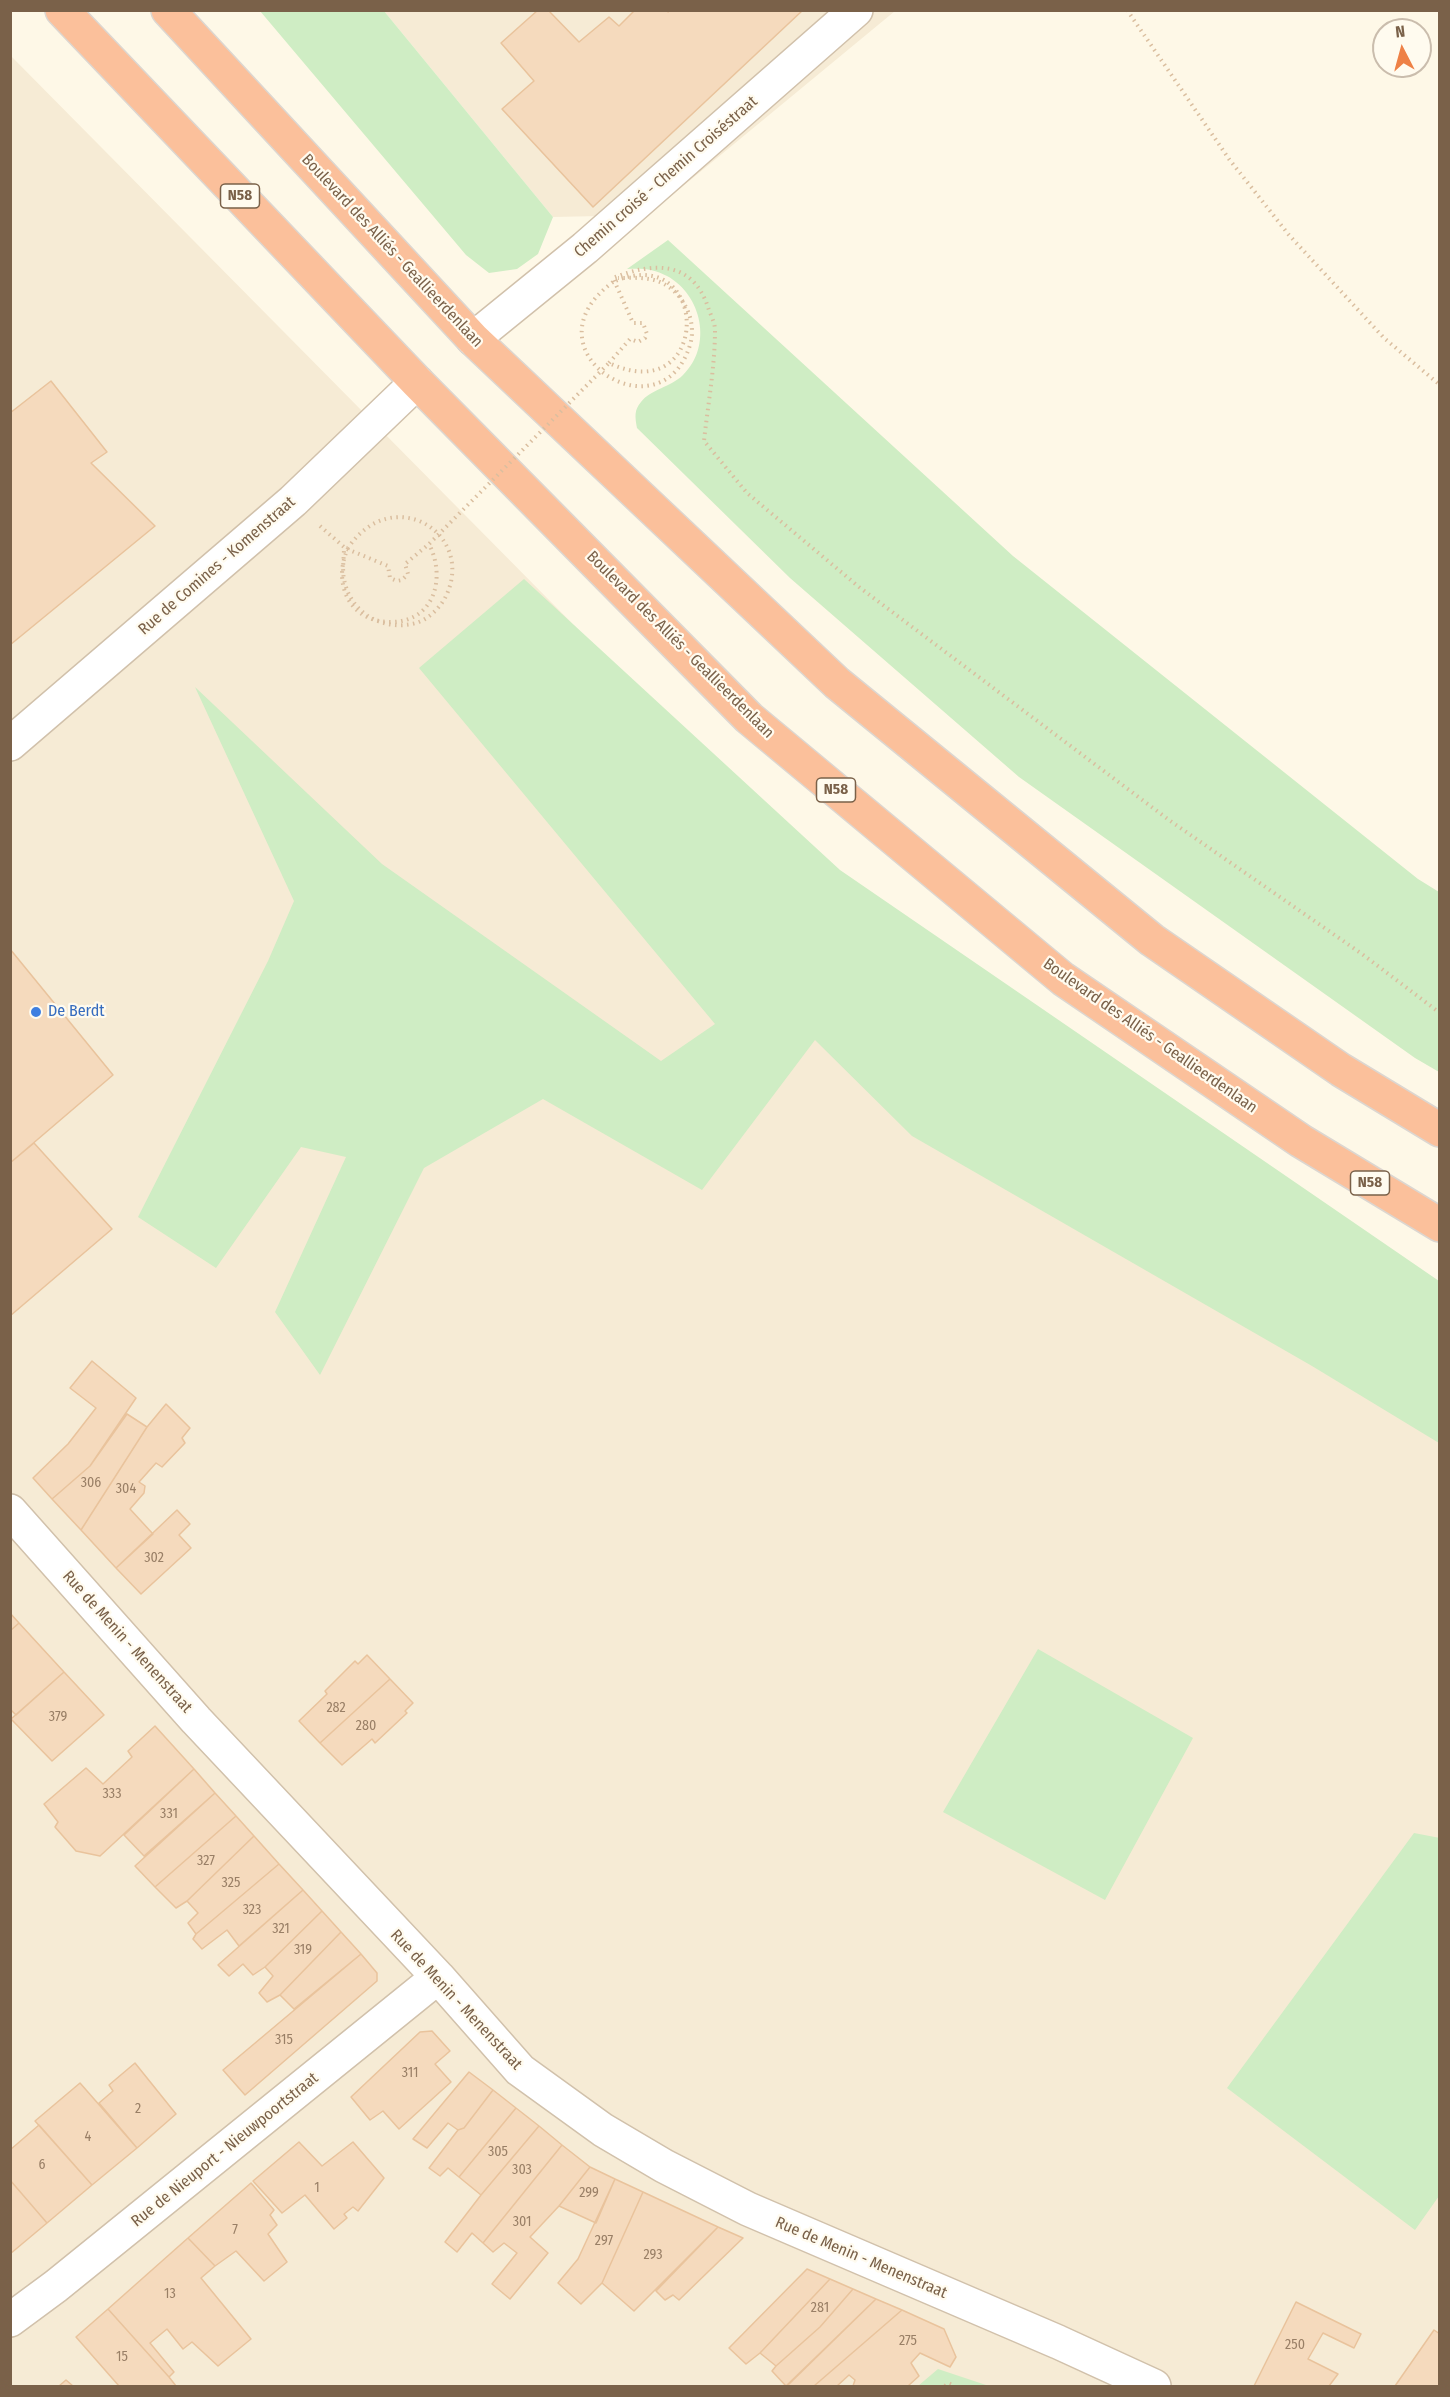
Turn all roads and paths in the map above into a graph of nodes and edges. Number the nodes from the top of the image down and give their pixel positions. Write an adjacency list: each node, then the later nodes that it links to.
1 (62, 10): 8 (highway, Boulevard des Alliés - Geallieerdenlaan / N58)
2 (168, 10): 6 (highway, Boulevard des Alliés - Geallieerdenlaan)
3 (856, 10): 6 (street, Chemin croisé - Chemin Croiséstraat)
4 (1127, 10): 9 (path)
5 (627, 278): 7 (path, bridge)
6 (473, 339): 15 (highway, Boulevard des Alliés - Geallieerdenlaan)
7 (609, 363): 11 (path, bridge); 14 (path)
8 (417, 382): 10 (street, Rue de Comines - Komenstraat); 16 (highway, Boulevard des Alliés - Geallieerdenlaan / N58)
9 (1440, 385)
10 (293, 501): 12 (path); 13 (street, Rue de Comines - Komenstraat)
11 (429, 544): 12 (path); 12 (path, bridge)
12 (344, 547)
13 (10, 744)
14 (1440, 1013)
15 (1440, 1130)
16 (1301, 1141): 17 (highway, Boulevard des Alliés - Geallieerdenlaan / N58); 18 (highway)
17 (1440, 1226)
18 (1440, 1244)
19 (10, 1511): 20 (street, Rue de Menin - Menenstraat)
20 (438, 1977): 21 (street, Rue de Nieuport - Nieuwpoortstraat); 24 (street, Rue de Menin - Menenstraat)
21 (10, 2320)
22 (945, 2386): 23 (path)
23 (955, 2386)
24 (1154, 2386)

